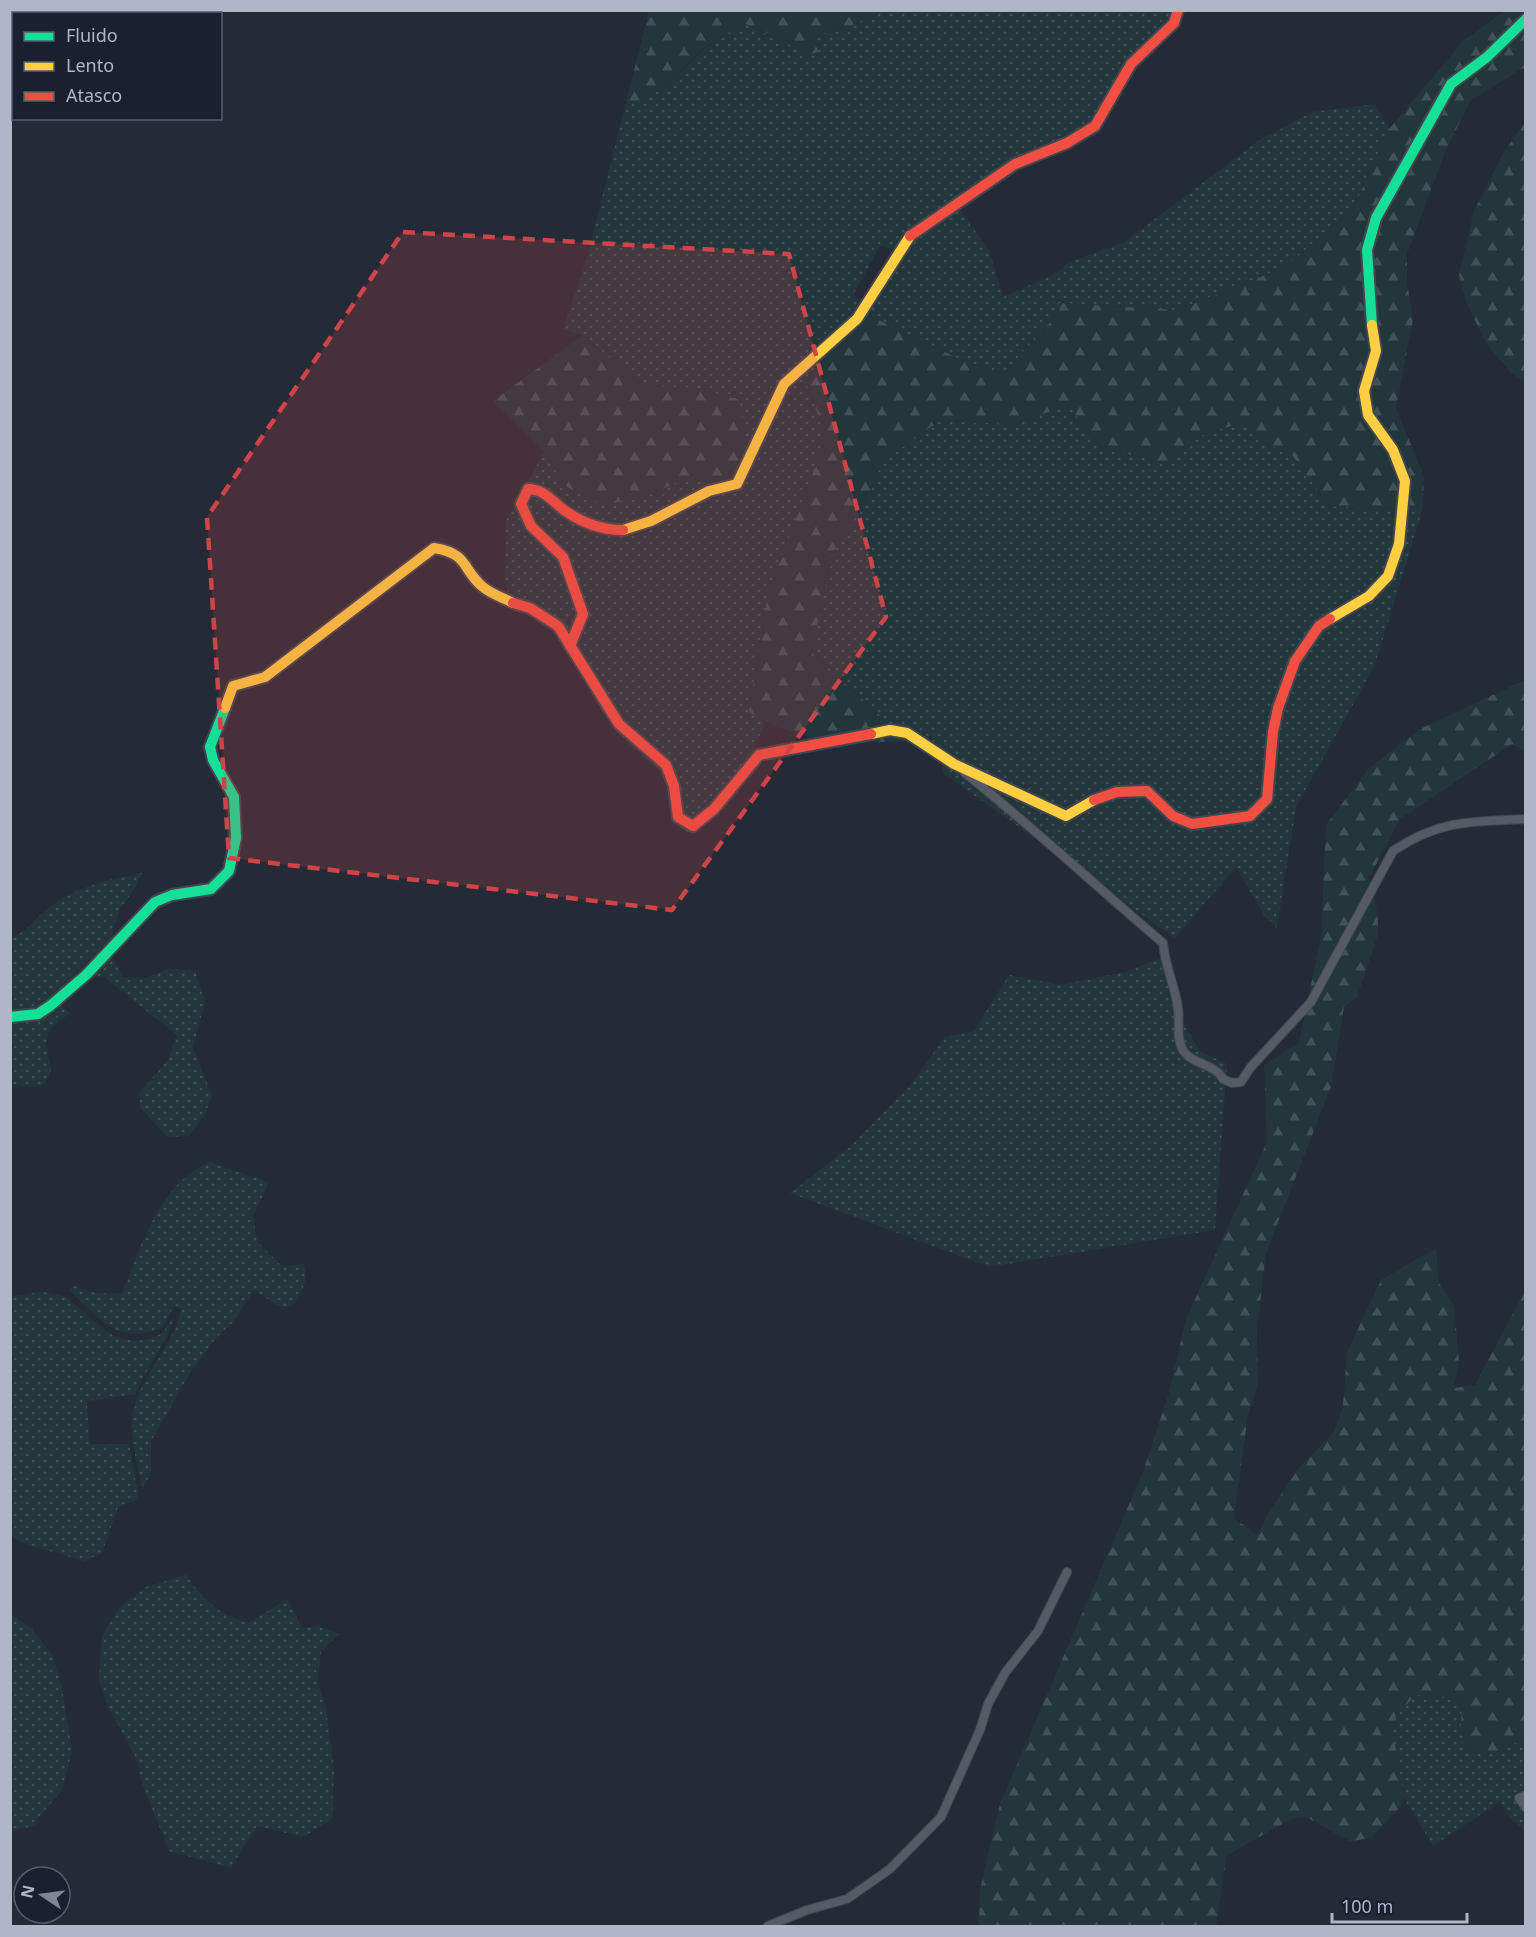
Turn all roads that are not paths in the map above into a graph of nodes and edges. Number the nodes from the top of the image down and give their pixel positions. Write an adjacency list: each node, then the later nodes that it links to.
1 (1178, 10): 3 (street)
2 (1526, 20): 4 (street)
3 (570, 646): 4 (street); 6 (street)
4 (954, 764): 5 (street)
5 (1526, 819)
6 (10, 1017)
7 (1067, 1572): 10 (street)
8 (1526, 1796): 9 (street)
9 (1526, 1808)
10 (768, 1926)

